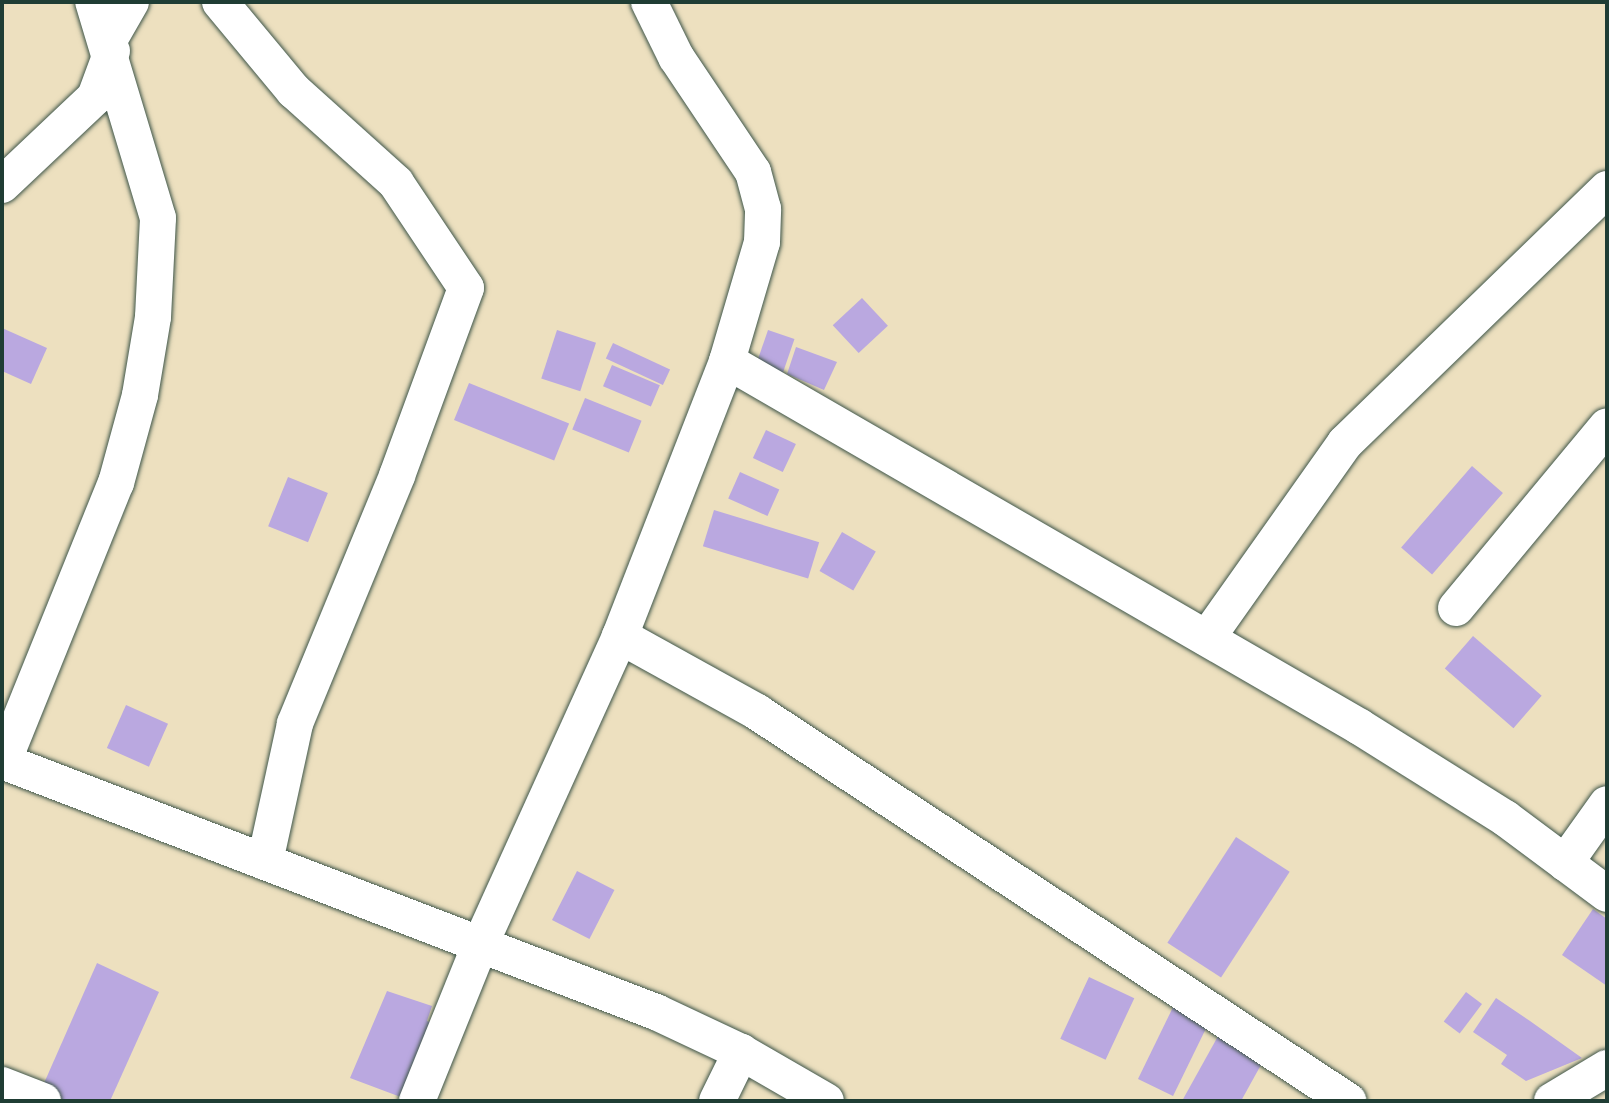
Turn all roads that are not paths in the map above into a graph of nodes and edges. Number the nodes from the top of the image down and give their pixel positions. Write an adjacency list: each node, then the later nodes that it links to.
1 (93, 2): 5 (street)
2 (131, 2): 5 (street)
3 (220, 2): 15 (street)
4 (649, 2): 8 (street)
5 (110, 47): 6 (street); 13 (street)
6 (2, 185)
7 (1607, 189): 12 (street)
8 (727, 361): 11 (street); 12 (street)
9 (1607, 426): 10 (street)
10 (1456, 608)
11 (620, 636): 18 (street); 26 (street)
12 (1207, 638): 16 (street)
13 (2, 761): 15 (street)
14 (1607, 804): 16 (street)
15 (265, 862): 18 (street)
16 (1565, 863): 17 (street)
17 (1607, 894)
18 (480, 945): 19 (street); 23 (street)
19 (741, 1052): 24 (street); 25 (street)
20 (1607, 1068): 27 (street)
21 (2, 1085): 22 (street)
22 (43, 1101)
23 (417, 1101)
24 (717, 1101)
25 (826, 1101)
26 (1348, 1101)
27 (1552, 1101)

